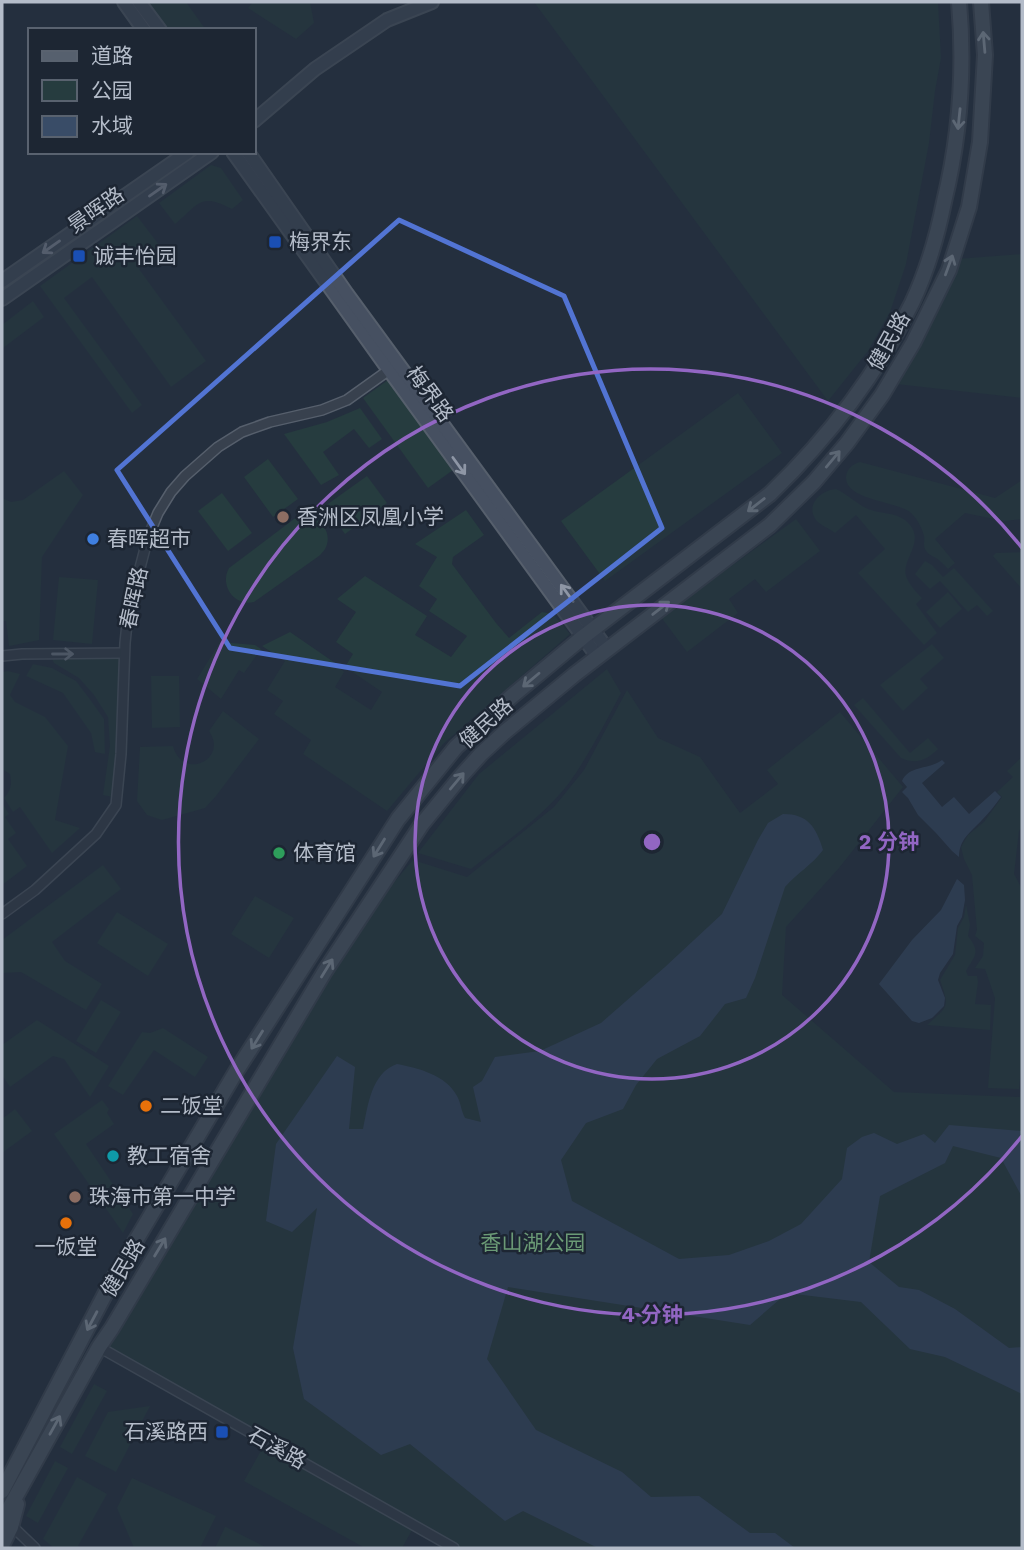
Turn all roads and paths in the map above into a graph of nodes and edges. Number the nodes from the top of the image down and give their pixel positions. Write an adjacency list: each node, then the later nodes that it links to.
1 (124, 2): 6 (main road)
2 (139, 2): 7 (main road)
3 (432, 2): 8 (main road)
4 (959, 2): 16 (main road, 健民路, one-way to 16)
5 (981, 2): 17 (main road, 健民路, one-way to 5)
6 (143, 28)
7 (158, 28)
8 (256, 119)
9 (185, 154): 13 (main road, one-way to 13)
10 (209, 154): 14 (main road, 景晖路, one-way to 10)
11 (234, 154): 15 (main road, 梅界路)
12 (249, 154): 16 (main road, one-way to 12)
13 (2, 281)
14 (2, 299)
15 (389, 370): 16 (main road, 梅界路, one-way to 16); 18 (street, 春晖路)
16 (588, 633): 17 (main road); 22 (main road, 健民路, one-way to 22)
17 (602, 652): 21 (main road, 健民路, one-way to 17)
18 (124, 653): 19 (street, one-way to 18); 20 (street, 春晖路)
19 (2, 656)
20 (2, 914)
21 (99, 1347): 23 (main road, 健民路, one-way to 21); 26 (street, 石溪路)
22 (2, 1489)
23 (7, 1523): 24 (main road, 健民路); 25 (street)
24 (2, 1545)
25 (35, 1548)
26 (454, 1548)

